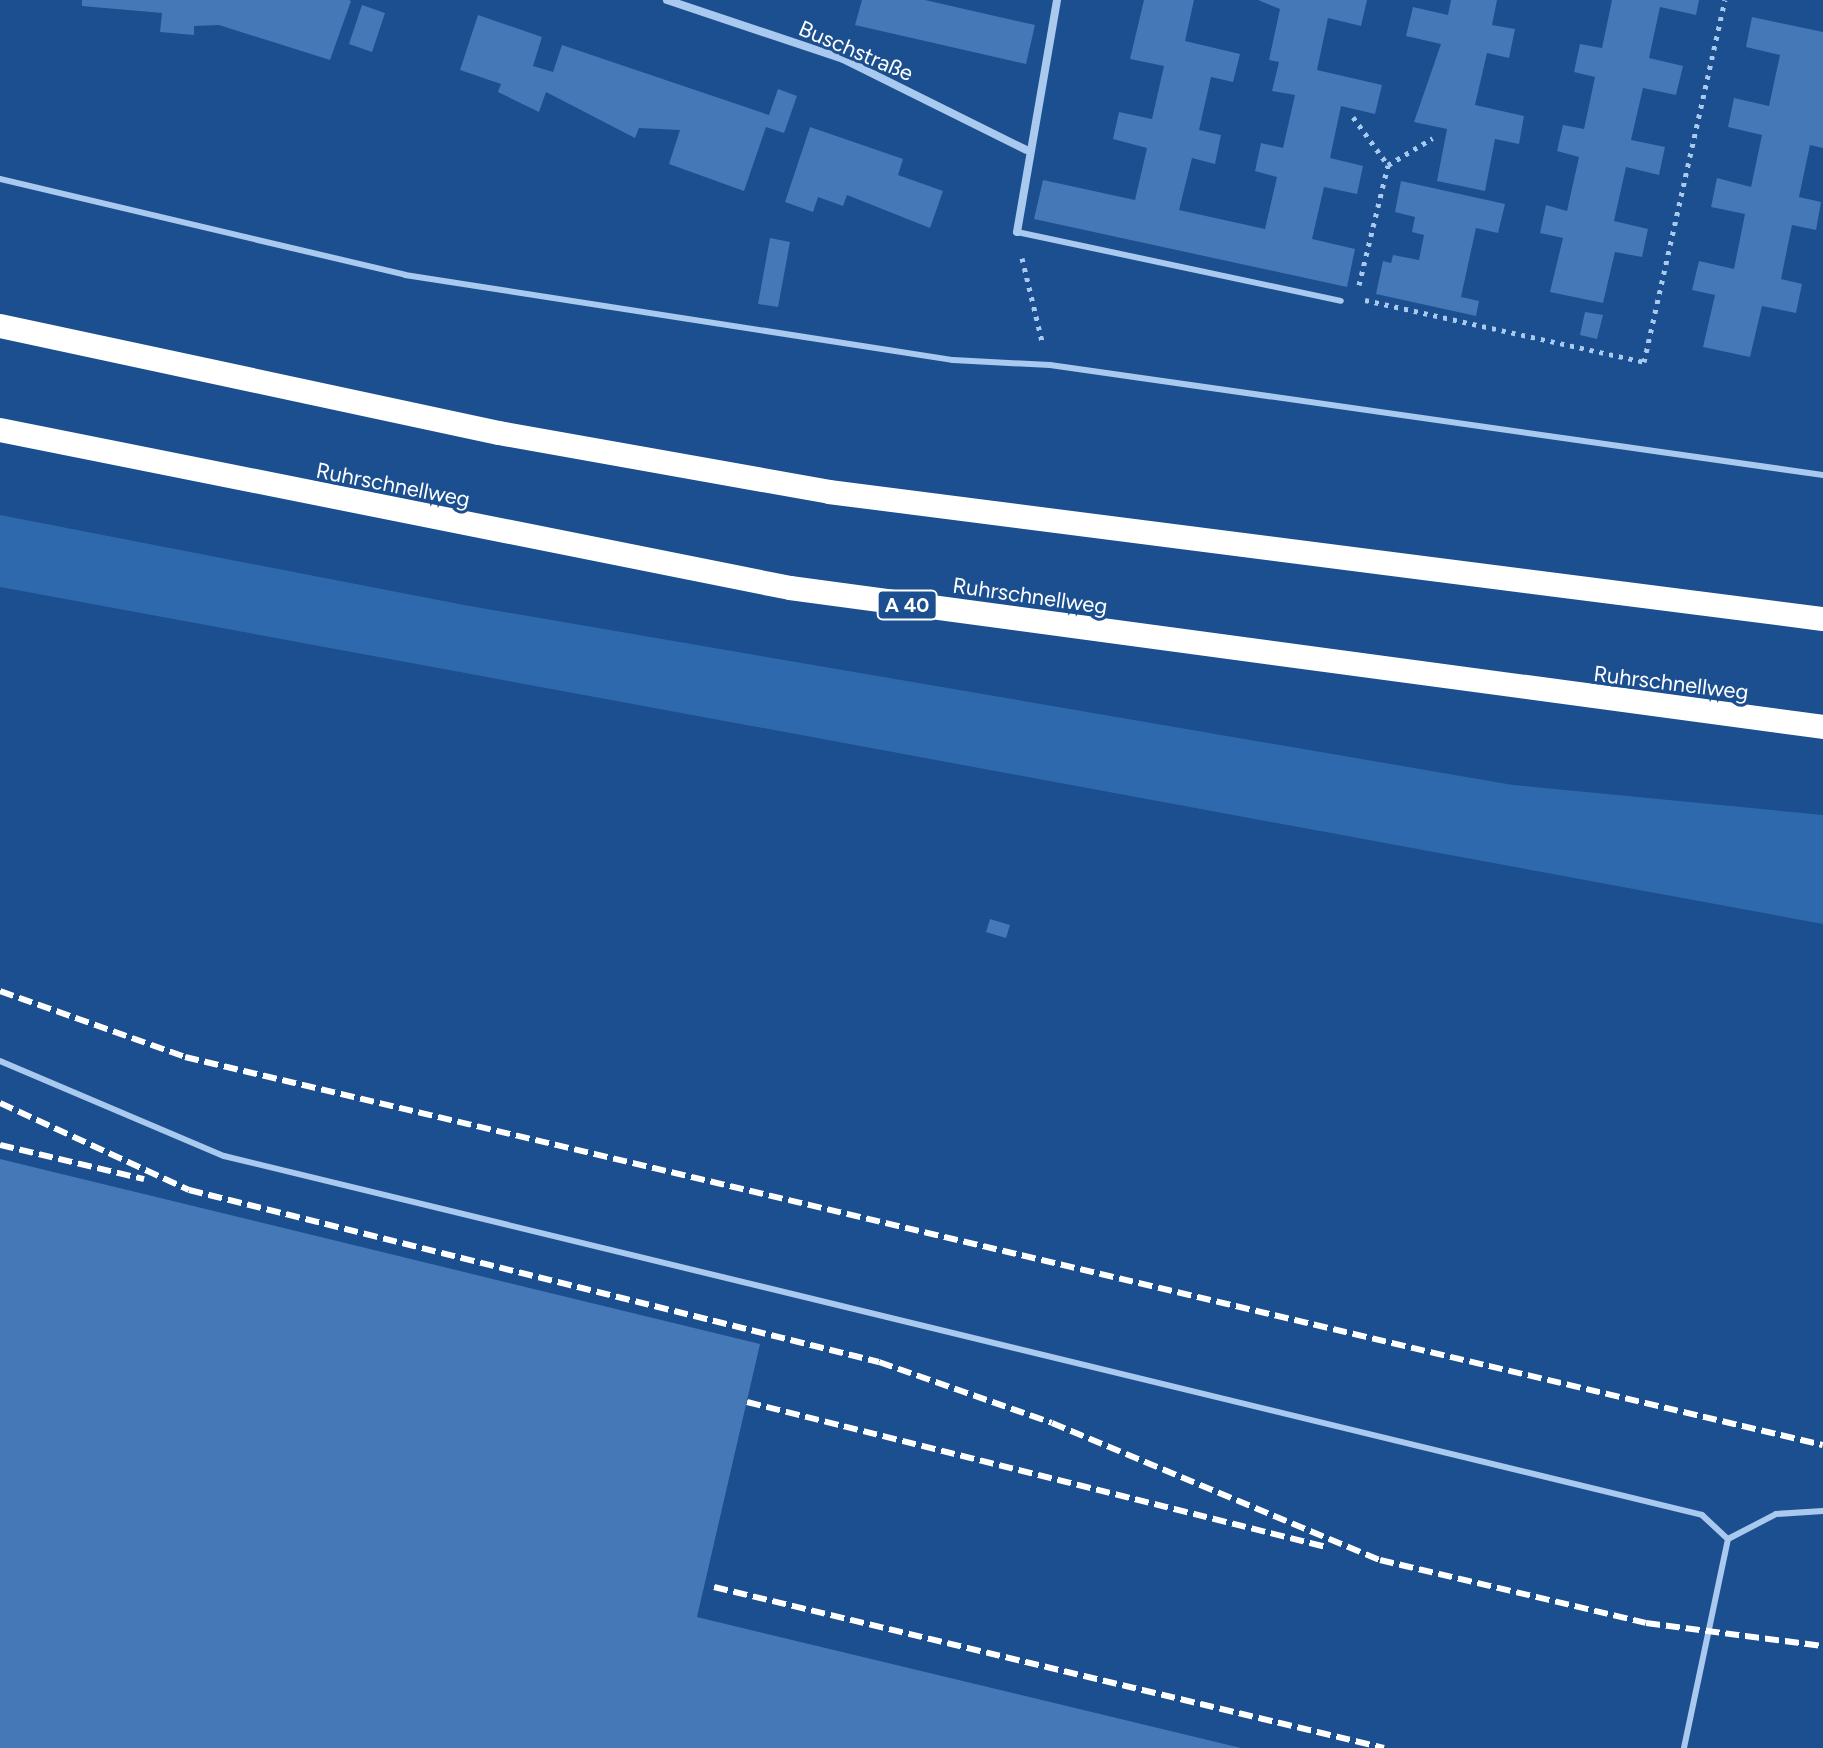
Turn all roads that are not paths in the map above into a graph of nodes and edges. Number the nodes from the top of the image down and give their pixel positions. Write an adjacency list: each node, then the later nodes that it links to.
1 (667, 0): 3 (street, Buschstraße)
2 (1057, 0): 3 (street)
3 (1026, 150): 5 (street)
4 (0, 179): 9 (lane)
5 (1017, 232): 6 (lane)
6 (1341, 301)
7 (0, 326): 10 (highway)
8 (0, 430): 11 (highway, Ruhrschnellweg / A 40)
9 (1823, 475)
10 (1823, 619)
11 (1823, 727)
12 (0, 1061): 14 (lane)
13 (1823, 1511): 14 (lane)
14 (1728, 1539): 15 (lane)
15 (1684, 1748)

